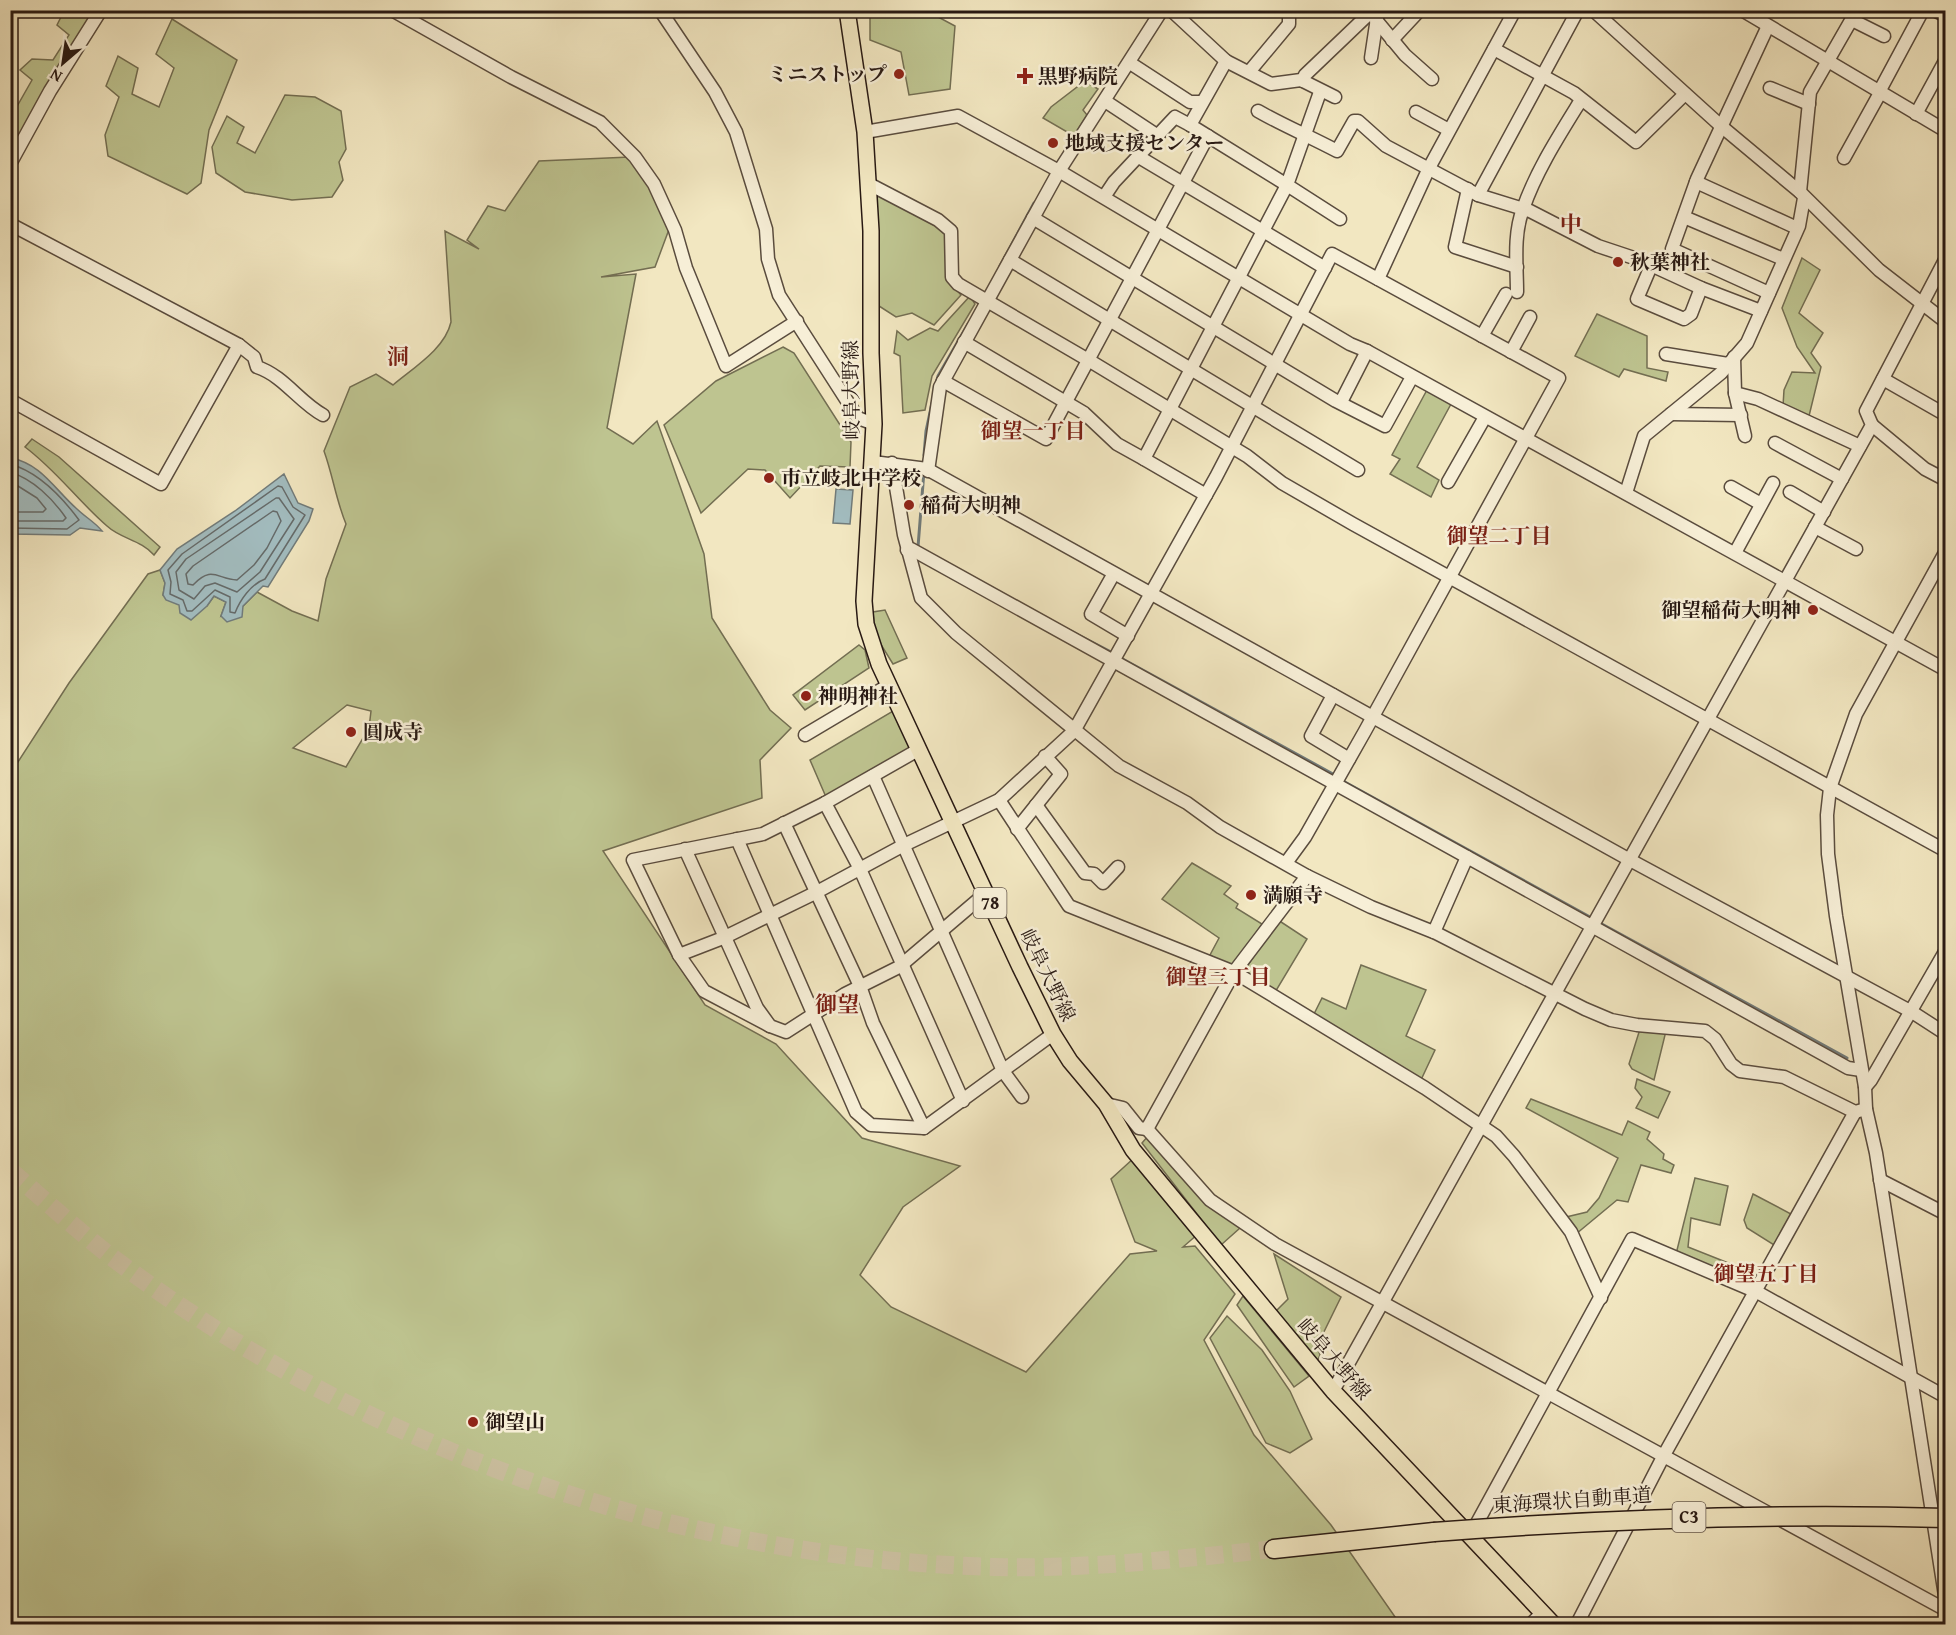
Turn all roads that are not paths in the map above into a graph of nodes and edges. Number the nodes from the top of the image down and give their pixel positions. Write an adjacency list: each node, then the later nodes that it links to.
1 (392, 10): 87 (street)
2 (660, 10): 87 (street)
3 (847, 10): 47 (main road, 岐阜大野線 / 78)
4 (1162, 10): 26 (street)
5 (1171, 10): 24 (street)
6 (1289, 10): 27 (street)
7 (1420, 10): 20 (street)
8 (1515, 10): 21 (street)
9 (1578, 10): 28 (street)
10 (1593, 10): 34 (street)
11 (1742, 10): 18 (street)
12 (1923, 10): 33 (street)
13 (1934, 10): 17 (street)
14 (97, 12): 53 (street)
15 (1376, 14): 20 (street); 22 (street); 30 (street)
16 (1855, 15): 19 (street); 25 (street)
17 (1946, 16)
18 (1768, 26): 25 (street); 44 (street)
19 (1884, 36)
20 (1392, 40): 29 (street)
21 (1494, 49): 28 (street); 45 (street)
22 (1371, 58)
23 (1946, 59): 42 (street)
24 (1226, 61): 27 (street); 38 (street)
25 (1829, 62): 33 (street); 39 (street)
26 (1130, 63): 37 (street); 38 (street)
27 (1248, 72): 30 (street)
28 (1542, 76): 36 (street); 60 (street)
29 (1432, 79)
30 (1303, 81): 32 (street)
31 (1770, 88): 39 (street)
32 (1320, 92): 35 (street); 48 (street)
33 (1880, 93): 42 (street); 52 (street)
34 (1685, 94): 36 (street); 44 (street)
35 (1335, 97)
36 (1581, 100): 63 (street)
37 (1105, 101): 49 (street); 55 (street)
38 (1202, 102): 43 (street)
39 (1809, 104): 61 (street)
40 (1258, 111): 48 (street)
41 (1416, 112): 45 (street)
42 (1916, 114): 46 (street)
43 (1190, 125): 49 (street); 50 (street)
44 (1721, 126): 56 (street); 61 (street)
45 (1449, 130): 54 (street)
46 (1946, 131)
47 (865, 132): 55 (street); 58 (main road, 岐阜大野線 / 78)
48 (1305, 135): 54 (street); 59 (street)
49 (1158, 136): 51 (street)
50 (1208, 136): 57 (street); 59 (street)
51 (1140, 157): 57 (street); 62 (street)
52 (1844, 158)
53 (10, 164)
54 (1430, 168): 60 (street); 79 (street)
55 (1059, 171): 62 (street); 65 (street)
56 (1696, 182): 64 (street); 68 (street)
57 (1183, 183): 69 (street); 70 (street)
58 (869, 184): 82 (street); 115 (main road, 岐阜大野線 / 78)
59 (1287, 185): 66 (street); 70 (street)
60 (1473, 192): 63 (street); 75 (street)
61 (1802, 195): 68 (street); 83 (street)
62 (1104, 197): 69 (street)
63 (1522, 210): 74 (street); 75 (street)
64 (1684, 217): 72 (street); 81 (street)
65 (1033, 218): 73 (street); 78 (street)
66 (1340, 219)
67 (10, 224): 93 (street)
68 (1797, 228): 72 (street)
69 (1159, 230): 77 (street); 78 (street)
70 (1262, 231): 76 (street); 77 (street)
71 (1946, 258): 83 (street)
72 (1783, 259): 81 (street)
73 (1010, 260): 82 (street); 88 (street)
74 (1651, 266): 80 (street); 80 (street)
75 (1517, 267): 91 (street)
76 (1325, 268): 79 (street); 85 (street)
77 (1238, 278): 85 (street); 90 (street)
78 (1132, 279): 88 (street); 90 (street)
79 (1378, 279): 91 (street)
80 (1701, 288): 84 (street)
81 (1769, 293): 84 (street)
82 (988, 301): 92 (street); 97 (street)
83 (1923, 304): 89 (street); 102 (street)
84 (1761, 311): 98 (street)
85 (1299, 315): 94 (street); 99 (street)
86 (1530, 317): 95 (street)
87 (797, 321): 115 (street)
88 (1110, 321): 97 (street); 100 (street)
89 (1946, 322)
90 (1212, 326): 99 (street); 100 (street)
91 (1482, 336): 95 (street)
92 (964, 342): 103 (street); 106 (street)
93 (239, 345): 105 (street); 111 (street)
94 (1367, 351): 101 (street); 107 (street)
95 (1511, 352): 118 (street)
96 (1666, 354): 98 (street)
97 (1090, 361): 106 (street); 109 (street)
98 (1731, 361): 104 (street); 110 (street)
99 (1274, 363): 107 (street); 108 (street)
100 (1191, 369): 108 (street); 109 (street)
101 (1412, 377): 107 (street); 114 (street)
102 (1883, 379): 113 (street); 116 (street)
103 (943, 381): 106 (street); 126 (street)
104 (1735, 393): 112 (street); 120 (street)
105 (10, 400)
106 (1066, 402): 122 (street)
107 (1341, 402)
108 (1253, 407): 121 (street); 125 (street)
109 (1169, 410): 121 (street); 122 (street)
110 (1671, 414): 112 (street); 133 (street)
111 (323, 415)
112 (1741, 415): 117 (street)
113 (1946, 415)
114 (1485, 417): 118 (street); 129 (street)
115 (874, 424): 123 (main road, 岐阜大野線 / 78)
116 (1872, 425): 120 (street); 128 (street)
117 (1744, 436)
118 (1525, 439): 133 (street); 143 (street)
119 (1775, 443): 127 (street)
120 (1860, 446): 127 (street)
121 (1231, 448): 134 (street); 143 (street)
122 (1144, 459): 134 (street)
123 (873, 462): 124 (street); 150 (main road, 岐阜大野線 / 78)
124 (892, 463): 126 (street); 139 (street)
125 (1358, 470)
126 (928, 471): 142 (street)
127 (1842, 479): 136 (street)
128 (1946, 480)
129 (1448, 482)
130 (1773, 483): 135 (street)
131 (1731, 487): 135 (street)
132 (1790, 492): 136 (street)
133 (1626, 493): 141 (street)
134 (1206, 495): 145 (street)
135 (1761, 504): 141 (street)
136 (1824, 512): 137 (street)
137 (1815, 527): 138 (street); 144 (street)
138 (1856, 549)
139 (907, 550): 148 (street); 154 (street)
140 (1946, 550): 147 (street)
141 (1736, 553): 144 (street)
142 (1113, 575): 145 (street); 146 (street)
143 (1448, 578): 152 (street); 153 (street)
144 (1785, 580): 147 (street); 153 (street)
145 (1152, 595): 146 (street); 151 (street)
146 (1128, 636): 148 (street)
147 (1896, 642): 149 (street); 161 (street)
148 (1114, 662): 154 (street); 160 (street)
149 (1946, 670)
150 (889, 685): 155 (street); 156 (main road, 岐阜大野線 / 78)
151 (1333, 695): 152 (street); 158 (street)
152 (1372, 717): 158 (street); 173 (street)
153 (1707, 720): 161 (street); 173 (street)
154 (1074, 731): 157 (street); 174 (street)
155 (805, 735)
156 (918, 750): 159 (street); 165 (main road, 岐阜大野線 / 78)
157 (1045, 756): 162 (street); 164 (street)
158 (1349, 759): 160 (street)
159 (873, 776): 163 (street); 169 (street)
160 (1335, 784): 172 (street); 174 (street)
161 (1830, 788): 171 (street); 189 (street)
162 (999, 800): 165 (street); 167 (street)
163 (825, 803): 166 (street); 176 (street)
164 (1036, 805): 167 (street); 175 (street)
165 (953, 822): 169 (street); 179 (main road, 岐阜大野線 / 78)
166 (784, 823): 168 (street); 178 (street)
167 (1017, 829): 188 (street)
168 (737, 839): 170 (street); 180 (street)
169 (904, 845): 176 (street); 182 (street)
170 (685, 849): 184 (street); 186 (street)
171 (1946, 851)
172 (1467, 857): 181 (street); 183 (street)
173 (1630, 860): 181 (street); 189 (street)
174 (1286, 863): 177 (street)
175 (1118, 867)
176 (860, 869): 178 (street); 187 (street)
177 (1307, 876): 183 (street); 188 (street)
178 (815, 893): 180 (street); 190 (street)
179 (986, 893): 182 (street); 195 (main road, 岐阜大野線 / 78)
180 (768, 916): 184 (street); 193 (street)
181 (1593, 926): 191 (street); 197 (street)
182 (940, 930): 187 (street); 198 (street)
183 (1434, 932): 191 (street)
184 (723, 938): 186 (street); 194 (street)
185 (1946, 950): 192 (street)
186 (680, 955): 194 (street)
187 (902, 964): 190 (street); 201 (street)
188 (1234, 972): 204 (street); 206 (street)
189 (1845, 978): 192 (street); 197 (street)
190 (860, 986): 193 (street); 205 (street)
191 (1556, 992): 203 (street); 204 (street)
192 (1912, 1012): 196 (street); 199 (street)
193 (812, 1014): 194 (street); 205 (street)
194 (770, 1026)
195 (1053, 1034): 198 (street); 202 (main road, 岐阜大野線 / 78)
196 (1946, 1034)
197 (1861, 1070): 199 (street)
198 (1003, 1071): 200 (street); 201 (street)
199 (1865, 1087): 203 (street)
200 (1022, 1097)
201 (963, 1101): 205 (street)
202 (1106, 1104): 206 (street); 213 (main road, 岐阜大野線 / 78)
203 (1861, 1111): 207 (street); 209 (street)
204 (1483, 1126): 210 (street); 211 (street)
205 (924, 1128)
206 (1147, 1129): 211 (street)
207 (1880, 1180): 208 (street); 212 (street)
208 (1946, 1214)
209 (1757, 1292): 210 (street); 212 (street); 216 (street)
210 (1601, 1298): 214 (street)
211 (1381, 1303): 213 (street); 214 (street)
212 (1911, 1379): 215 (street); 220 (street)
213 (1332, 1391): 218 (main road, 岐阜大野線 / 78)
214 (1550, 1393): 216 (street); 218 (street)
215 (1946, 1397)
216 (1664, 1455): 221 (street); 223 (street)
217 (1946, 1518): 219 (highway, 東海環状自動車道 / C3, bridge)
218 (1469, 1538): 222 (main road, 岐阜大野線 / 78)
219 (1274, 1549)
220 (1946, 1602)
221 (1946, 1610)
222 (1542, 1621)
223 (1577, 1624)

